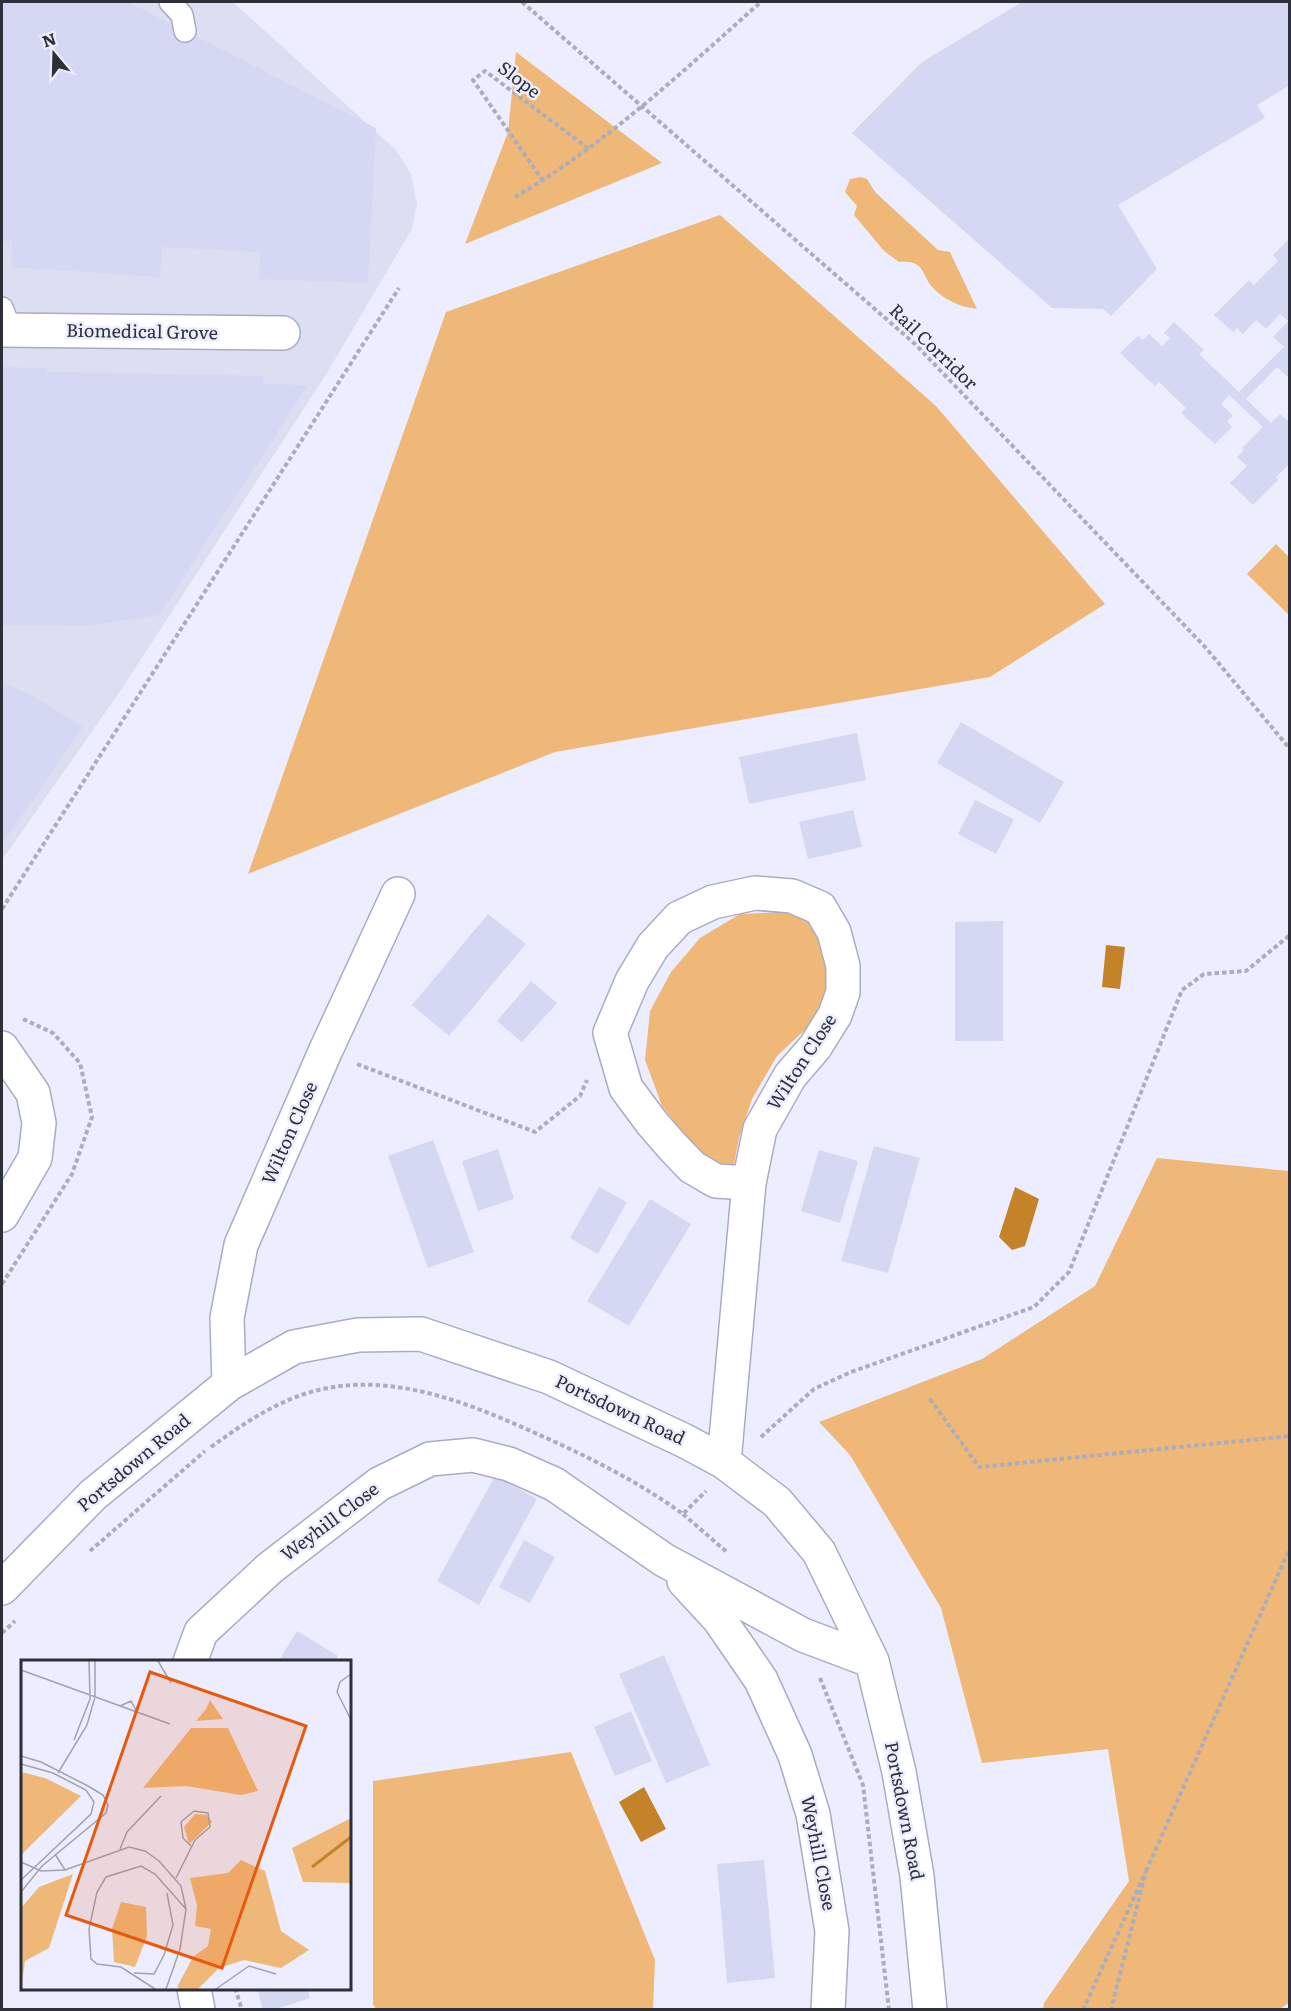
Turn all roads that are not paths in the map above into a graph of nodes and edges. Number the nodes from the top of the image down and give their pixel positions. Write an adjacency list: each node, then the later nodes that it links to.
1 (170, 2): 2 (lane)
2 (185, 31)
3 (5, 323): 4 (street, Biomedical Grove)
4 (283, 333)
5 (398, 894): 9 (street, Wilton Close)
6 (2, 1048): 8 (street)
7 (749, 1183): 7 (street, Wilton Close); 10 (street, Wilton Close)
8 (2, 1215)
9 (229, 1384): 10 (street, Portsdown Road); 12 (street, Portsdown Road)
10 (726, 1464): 14 (street, Portsdown Road)
11 (664, 1560): 13 (street, Weyhill Close); 14 (street, Weyhill Close); 17 (street, Weyhill Close)
12 (2, 1588)
13 (191, 1660)
14 (872, 1661): 18 (street, Portsdown Road)
15 (194, 1990): 16 (street)
16 (198, 2010)
17 (828, 2010)
18 (930, 2010)

